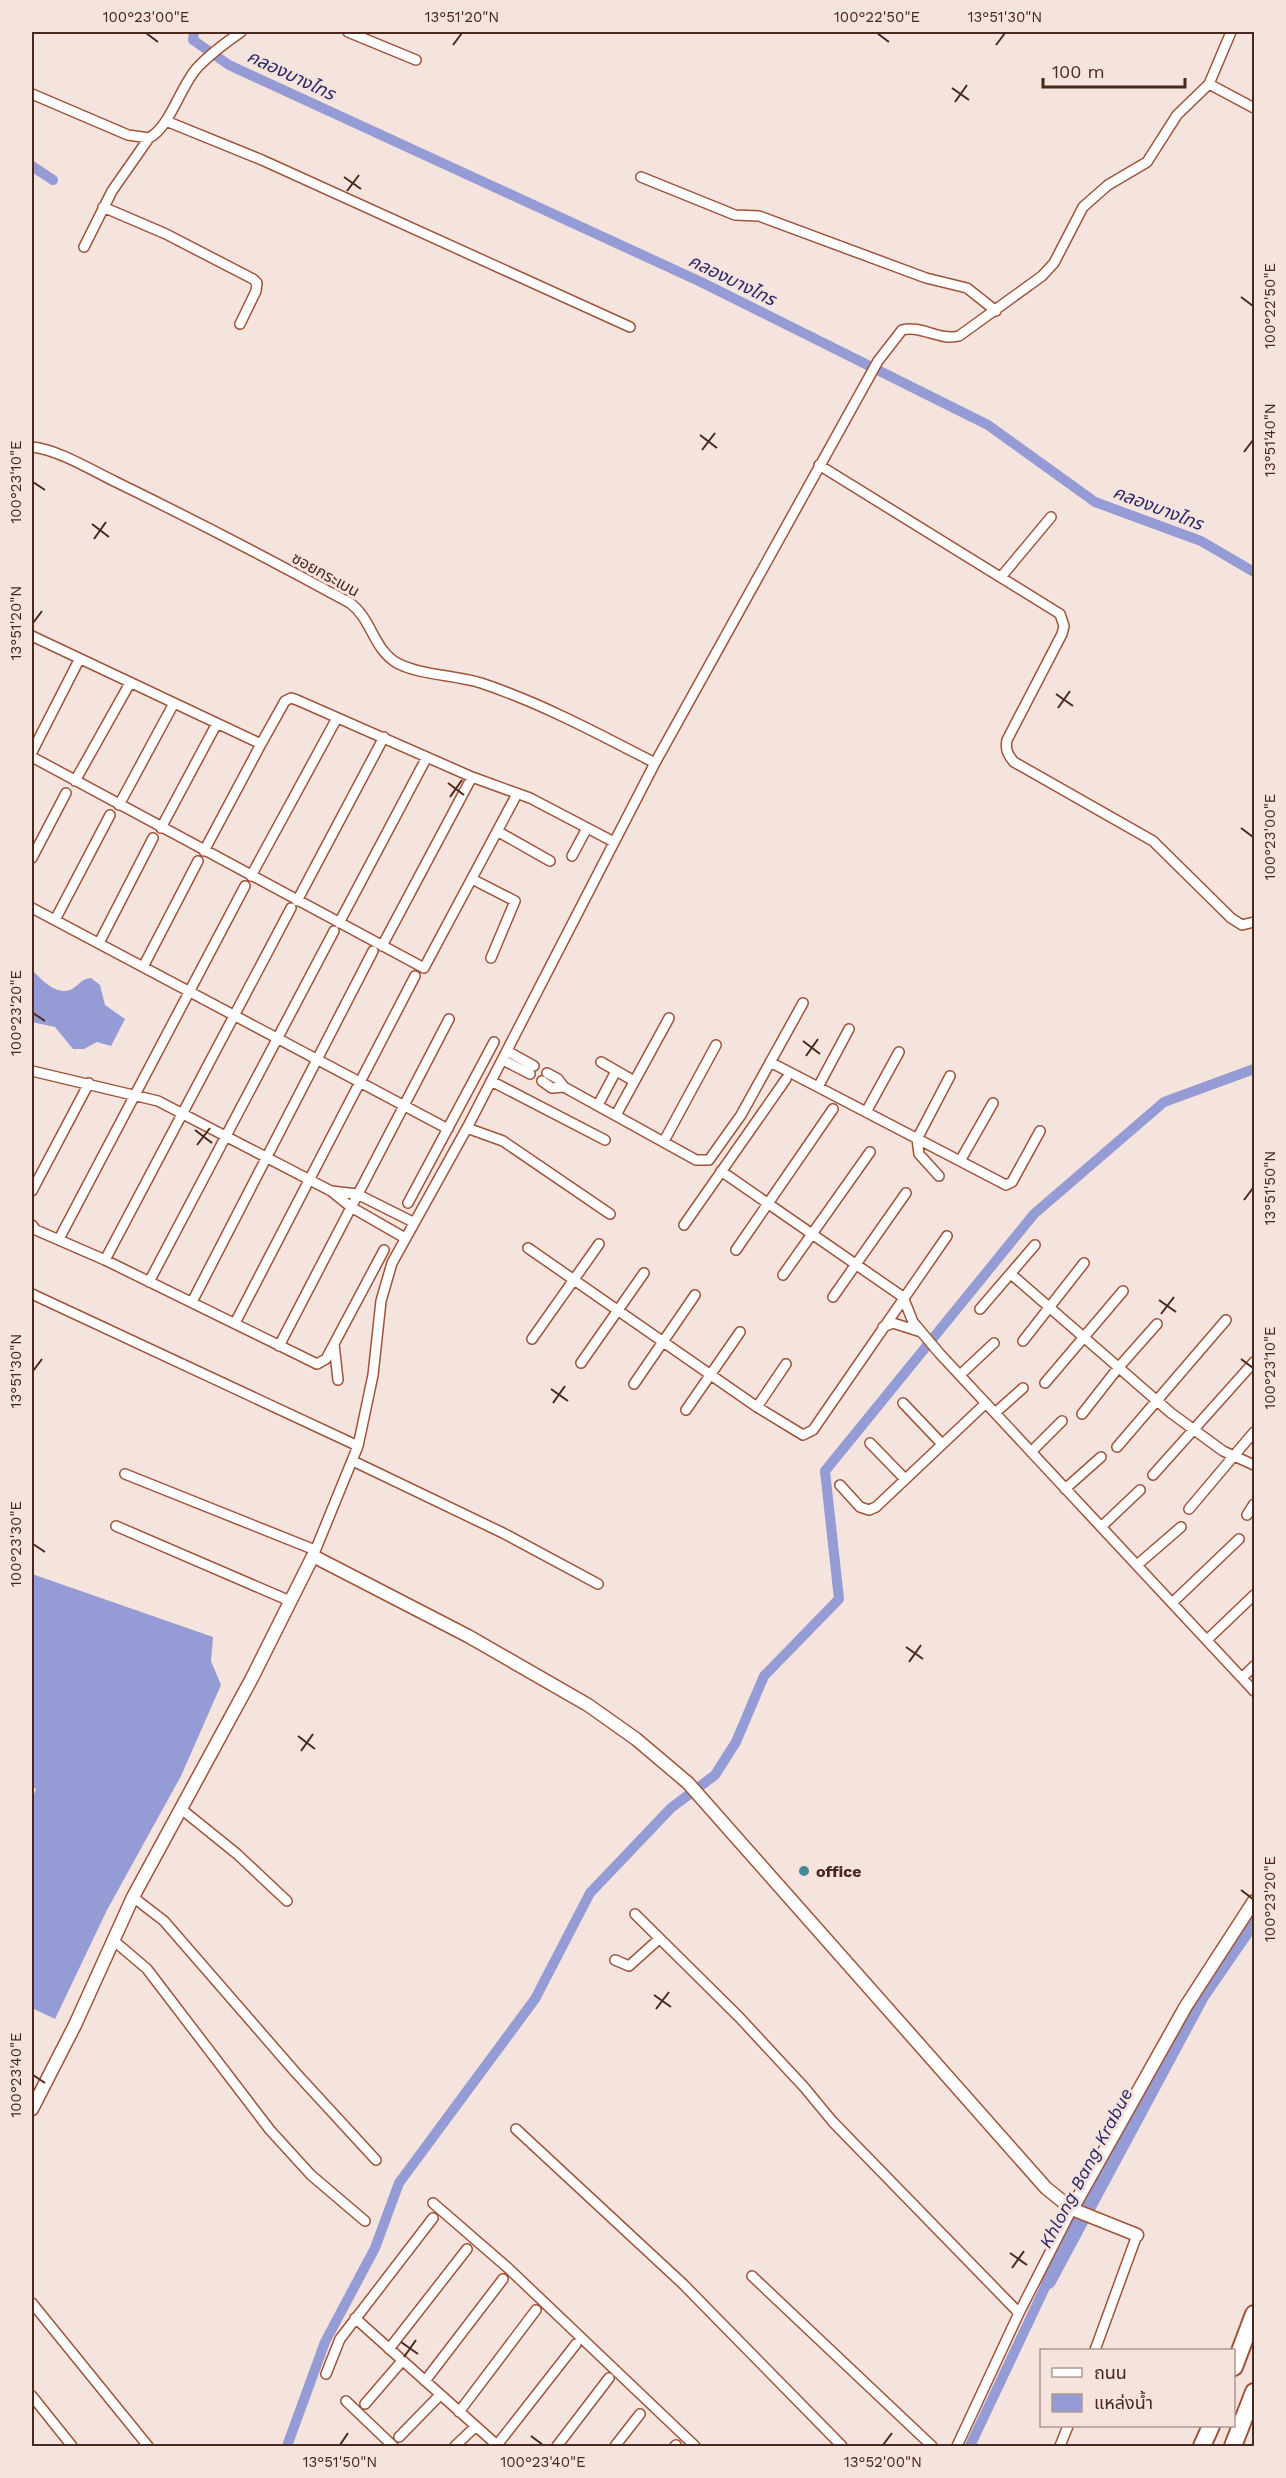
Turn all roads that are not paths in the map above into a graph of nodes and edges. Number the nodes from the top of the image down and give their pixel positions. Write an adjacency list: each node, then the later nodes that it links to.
1 (241, 32): 8 (street)
2 (348, 32): 4 (street)
3 (1231, 32): 5 (street)
4 (416, 60)
5 (1209, 84): 7 (street); 13 (street)
6 (32, 94): 9 (street)
7 (1254, 108)
8 (166, 121): 9 (street); 15 (street)
9 (149, 138): 11 (street)
10 (641, 177): 13 (street)
11 (104, 207): 12 (street); 14 (street)
12 (84, 247)
13 (996, 311): 17 (street)
14 (240, 324)
15 (630, 327)
16 (32, 447): 31 (street, ซอยกระเบน)
17 (819, 465): 19 (street); 31 (street)
18 (1051, 517): 19 (street)
19 (1001, 577): 54 (street)
20 (32, 638): 21 (street)
21 (79, 660): 22 (street); 28 (street)
22 (130, 683): 23 (street); 33 (street)
23 (172, 705): 25 (street); 36 (street)
24 (337, 718): 26 (street); 27 (street); 48 (street)
25 (216, 724): 27 (street); 38 (street)
26 (384, 737): 30 (street); 51 (street)
27 (261, 744): 43 (street)
28 (32, 752)
29 (32, 757): 33 (street)
30 (427, 757): 32 (street); 55 (street)
31 (656, 763): 42 (street)
32 (472, 777): 35 (street); 57 (street)
33 (75, 781): 36 (street)
34 (66, 793): 45 (street)
35 (518, 794): 39 (street); 40 (street)
36 (119, 805): 38 (street)
37 (110, 815): 53 (street)
38 (161, 828): 43 (street)
39 (587, 828): 42 (street); 44 (street)
40 (497, 831): 47 (street); 49 (street)
41 (153, 838): 56 (street)
42 (614, 842): 72 (street)
43 (204, 851): 48 (street)
44 (572, 856)
45 (32, 858)
46 (198, 861): 60 (street)
47 (550, 861)
48 (251, 876): 51 (street)
49 (472, 879): 57 (street); 59 (street)
50 (245, 886): 62 (street)
51 (294, 904): 55 (street); 64 (street)
52 (32, 908): 53 (street)
53 (56, 920): 56 (street)
54 (1254, 922)
55 (336, 927): 57 (street); 68 (street)
56 (99, 943): 60 (street)
57 (382, 946)
58 (373, 951): 73 (street)
59 (491, 958)
60 (143, 967): 62 (street)
61 (415, 975): 84 (street)
62 (189, 991): 64 (street); 87 (street)
63 (803, 1003): 75 (street)
64 (234, 1015): 68 (street); 93 (street)
65 (669, 1018): 83 (street)
66 (449, 1019): 89 (street)
67 (849, 1029): 86 (street)
68 (277, 1038): 73 (street); 98 (street)
69 (494, 1042): 96 (street)
70 (716, 1045): 101 (street)
71 (899, 1052): 92 (street)
72 (505, 1055): 76 (street); 82 (street)
73 (317, 1059): 84 (street); 103 (street)
74 (601, 1062): 77 (street)
75 (770, 1062): 86 (street); 101 (street)
76 (532, 1070)
77 (616, 1071): 83 (street); 90 (street)
78 (32, 1072): 85 (street)
79 (950, 1076): 99 (street)
80 (544, 1077): 90 (street)
81 (786, 1079): 105 (street)
82 (491, 1081): 95 (street); 100 (street)
83 (634, 1081): 94 (street)
84 (360, 1082): 89 (street); 107 (street)
85 (89, 1083): 87 (street); 108 (street)
86 (818, 1087): 92 (street)
87 (135, 1095): 93 (street); 122 (street)
88 (993, 1103): 104 (street)
89 (404, 1105): 96 (street); 111 (street)
90 (598, 1106): 94 (street)
91 (833, 1109): 112 (street)
92 (866, 1112): 99 (street)
93 (182, 1114): 98 (street); 128 (street)
94 (616, 1115): 101 (street)
95 (467, 1128): 115 (street); 116 (street)
96 (448, 1129): 113 (street)
97 (1040, 1131): 104 (street)
98 (225, 1137): 103 (street); 135 (street)
99 (917, 1139): 104 (street); 106 (street)
100 (605, 1140)
101 (664, 1142)
102 (870, 1152): 119 (street)
103 (266, 1158): 107 (street); 141 (street)
104 (960, 1161)
105 (722, 1171): 112 (street); 118 (street)
106 (939, 1176)
107 (310, 1180): 109 (street); 146 (street)
108 (32, 1191)
109 (331, 1191): 111 (street); 114 (street)
110 (906, 1193): 129 (street)
111 (357, 1194): 114 (street); 116 (street)
112 (768, 1202): 119 (street); 127 (street)
113 (408, 1203)
114 (351, 1207): 121 (street); 157 (street)
115 (610, 1214)
116 (413, 1222): 121 (street)
117 (32, 1225): 122 (street)
118 (684, 1225)
119 (813, 1233): 129 (street); 133 (street)
120 (947, 1236): 140 (street)
121 (405, 1238): 180 (street)
122 (59, 1239): 128 (street)
123 (598, 1244): 134 (street)
124 (1035, 1245): 132 (street)
125 (528, 1248): 134 (street)
126 (384, 1250): 156 (street)
127 (736, 1250)
128 (105, 1260): 135 (street)
129 (857, 1263): 139 (street); 140 (street)
130 (1084, 1263): 142 (street)
131 (644, 1273): 144 (street)
132 (1011, 1274): 142 (street); 143 (street)
133 (783, 1275)
134 (573, 1280): 144 (street); 151 (street)
135 (149, 1282): 141 (street)
136 (1123, 1291): 152 (street)
137 (32, 1294): 180 (street)
138 (694, 1295): 154 (street)
139 (832, 1297)
140 (903, 1298): 148 (street); 150 (street)
141 (192, 1302): 146 (street)
142 (1047, 1308): 152 (street); 153 (street)
143 (980, 1309)
144 (618, 1310): 154 (street); 159 (street)
145 (1226, 1320): 168 (street)
146 (235, 1323): 157 (street)
147 (1157, 1324): 161 (street)
148 (883, 1327): 150 (street); 171 (street)
149 (740, 1332): 162 (street)
150 (920, 1332): 163 (street)
151 (532, 1338)
152 (1082, 1338): 161 (street); 165 (street)
153 (1023, 1341)
154 (663, 1342): 162 (street); 166 (street)
155 (994, 1343): 163 (street)
156 (334, 1344): 157 (street); 164 (street)
157 (279, 1346)
158 (1254, 1362): 176 (street)
159 (581, 1363)
160 (786, 1364): 171 (street)
161 (1118, 1368): 168 (street); 174 (street)
162 (711, 1375): 171 (street); 172 (street)
163 (960, 1375): 170 (street)
164 (338, 1380)
165 (1045, 1383)
166 (634, 1384)
167 (1023, 1388): 173 (street)
168 (1156, 1401): 176 (street); 181 (street)
169 (903, 1403): 179 (street)
170 (986, 1403): 173 (street); 179 (street)
171 (757, 1407)
172 (686, 1410)
173 (995, 1413): 182 (street)
174 (1082, 1414)
175 (1062, 1421): 182 (street)
176 (1192, 1429): 183 (street); 188 (street)
177 (1254, 1432): 183 (street)
178 (870, 1443): 189 (street)
179 (942, 1444): 189 (street)
180 (358, 1446): 185 (street)
181 (1117, 1447)
182 (1031, 1452): 191 (street)
183 (1232, 1456): 186 (street); 194 (street)
184 (1101, 1457): 191 (street)
185 (353, 1461): 200 (street); 202 (street)
186 (1254, 1465)
187 (125, 1474): 200 (street)
188 (1153, 1475)
189 (905, 1479): 190 (street)
190 (840, 1485)
191 (1065, 1488): 197 (street)
192 (1140, 1490): 197 (street)
193 (1254, 1504): 195 (street)
194 (1189, 1509)
195 (1246, 1515)
196 (116, 1526): 204 (street)
197 (1101, 1527): 201 (street)
198 (1181, 1527): 201 (street)
199 (1239, 1539): 205 (street)
200 (314, 1553): 204 (street); 222 (street)
201 (1137, 1565): 205 (street)
202 (598, 1584)
203 (1254, 1595): 206 (street)
204 (291, 1601): 210 (street)
205 (1172, 1603): 206 (street)
206 (1207, 1640): 208 (street)
207 (1254, 1666): 208 (street)
208 (1242, 1678): 209 (street)
209 (1254, 1691)
210 (180, 1808): 211 (street); 212 (street)
211 (133, 1897): 216 (street); 220 (street)
212 (287, 1901)
213 (1254, 1901): 222 (street)
214 (635, 1914): 215 (street)
215 (659, 1939): 217 (street); 231 (street)
216 (113, 1940): 218 (street); 224 (street)
217 (615, 1960)
218 (32, 2109)
219 (516, 2128): 261 (street)
220 (376, 2160)
221 (433, 2203): 260 (street)
222 (1072, 2209): 225 (street); 231 (street)
223 (433, 2218): 233 (street)
224 (365, 2221)
225 (1137, 2235): 236 (street)
226 (467, 2250): 235 (street)
227 (752, 2276): 262 (street)
228 (503, 2279): 241 (street)
229 (32, 2303): 254 (street)
230 (536, 2310): 247 (street)
231 (1018, 2313): 263 (street)
232 (1254, 2313): 238 (highway)
233 (355, 2318): 235 (street); 239 (street)
234 (576, 2344): 257 (street)
235 (389, 2349): 237 (street)
236 (1095, 2349)
237 (402, 2361): 241 (street); 246 (street)
238 (1235, 2362)
239 (326, 2374)
240 (609, 2378): 258 (street)
241 (425, 2381): 243 (street)
242 (1254, 2392): 266 (highway)
243 (440, 2395): 247 (street); 252 (street)
244 (32, 2396): 253 (street)
245 (346, 2401): 255 (street)
246 (365, 2404)
247 (459, 2412): 249 (street)
248 (640, 2414): 259 (street)
249 (475, 2427): 256 (street); 257 (street)
250 (1068, 2427): 264 (street)
251 (1211, 2427): 265 (highway)
252 (399, 2437)
253 (72, 2446)
254 (148, 2446)
255 (393, 2446)
256 (455, 2446)
257 (498, 2446)
258 (557, 2446)
259 (615, 2446)
260 (695, 2446)
261 (842, 2446)
262 (932, 2446)
263 (957, 2446)
264 (1060, 2446)
265 (1202, 2446)
266 (1233, 2446)

